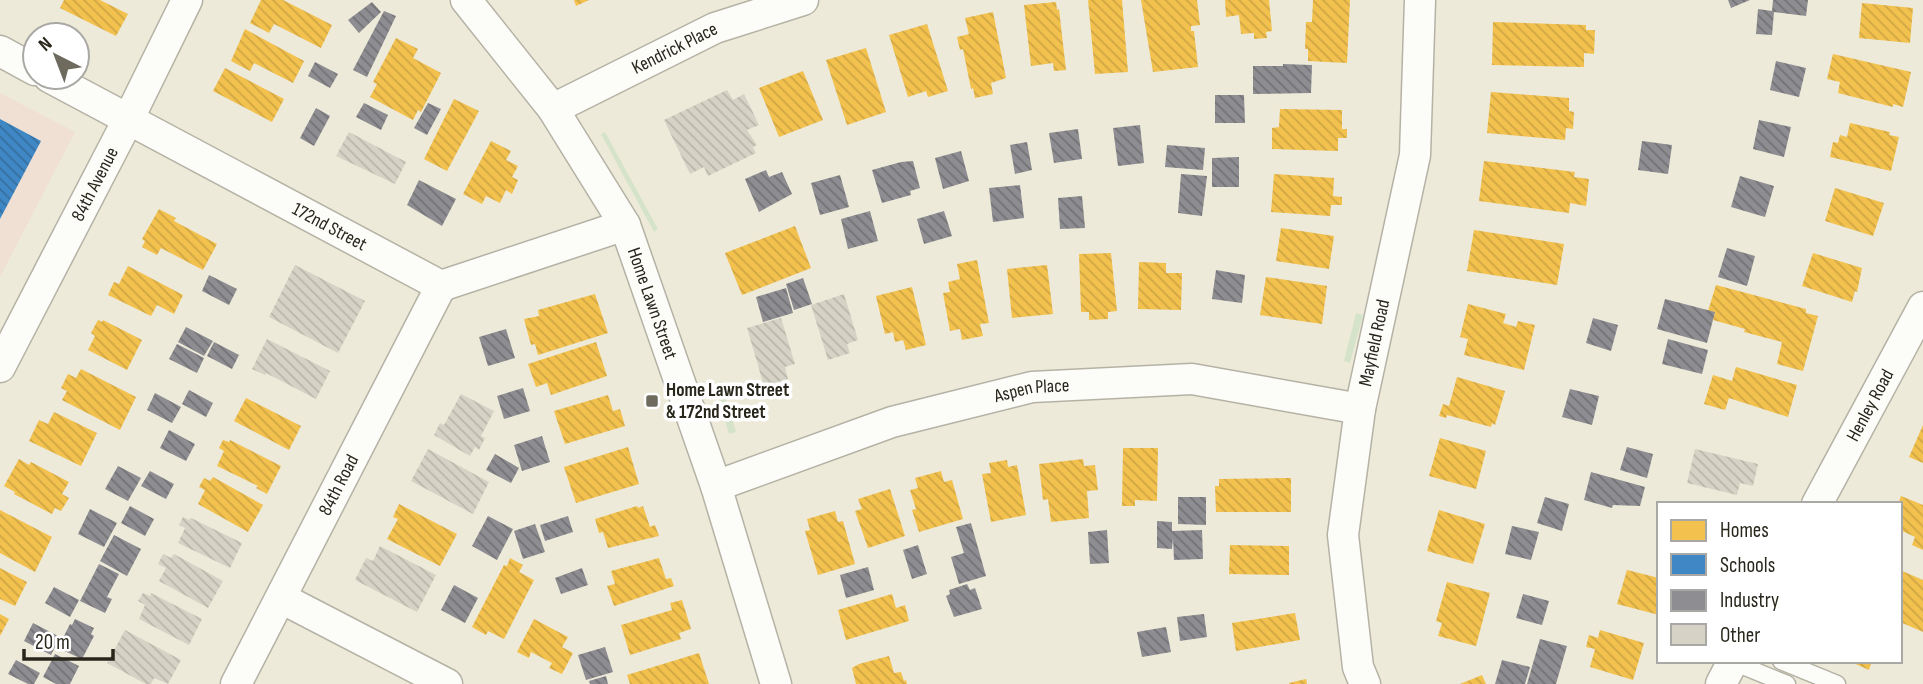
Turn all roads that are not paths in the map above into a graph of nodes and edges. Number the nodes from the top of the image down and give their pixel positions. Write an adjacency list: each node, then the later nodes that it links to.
1 (187, 0): 9 (street, 84th Avenue)
2 (466, 0): 8 (street, Home Lawn Street)
3 (803, 0): 8 (street, Kendrick Place)
4 (1420, 0): 14 (street, Mayfield Road)
5 (0, 51): 6 (street)
6 (21, 62)
7 (76, 91): 9 (street, 172nd Street)
8 (553, 109): 10 (street, Home Lawn Street)
9 (129, 118): 11 (street, 172nd Street); 13 (street, 84th Avenue)
10 (625, 225): 11 (street); 15 (street, Home Lawn Street)
11 (441, 286): 17 (street, 84th Road)
12 (1923, 307): 16 (street, Henley Road)
13 (0, 367)
14 (1360, 409): 15 (street, Aspen Place); 23 (street, Mayfield Road)
15 (716, 486): 22 (street, Home Lawn Street)
16 (1819, 502)
17 (281, 598): 20 (street, 84th Road); 21 (street)
18 (1787, 663): 25 (lane)
19 (1729, 669): 24 (lane)
20 (236, 684)
21 (447, 684)
22 (776, 684)
23 (1365, 684)
24 (1787, 684)
25 (1837, 684)

